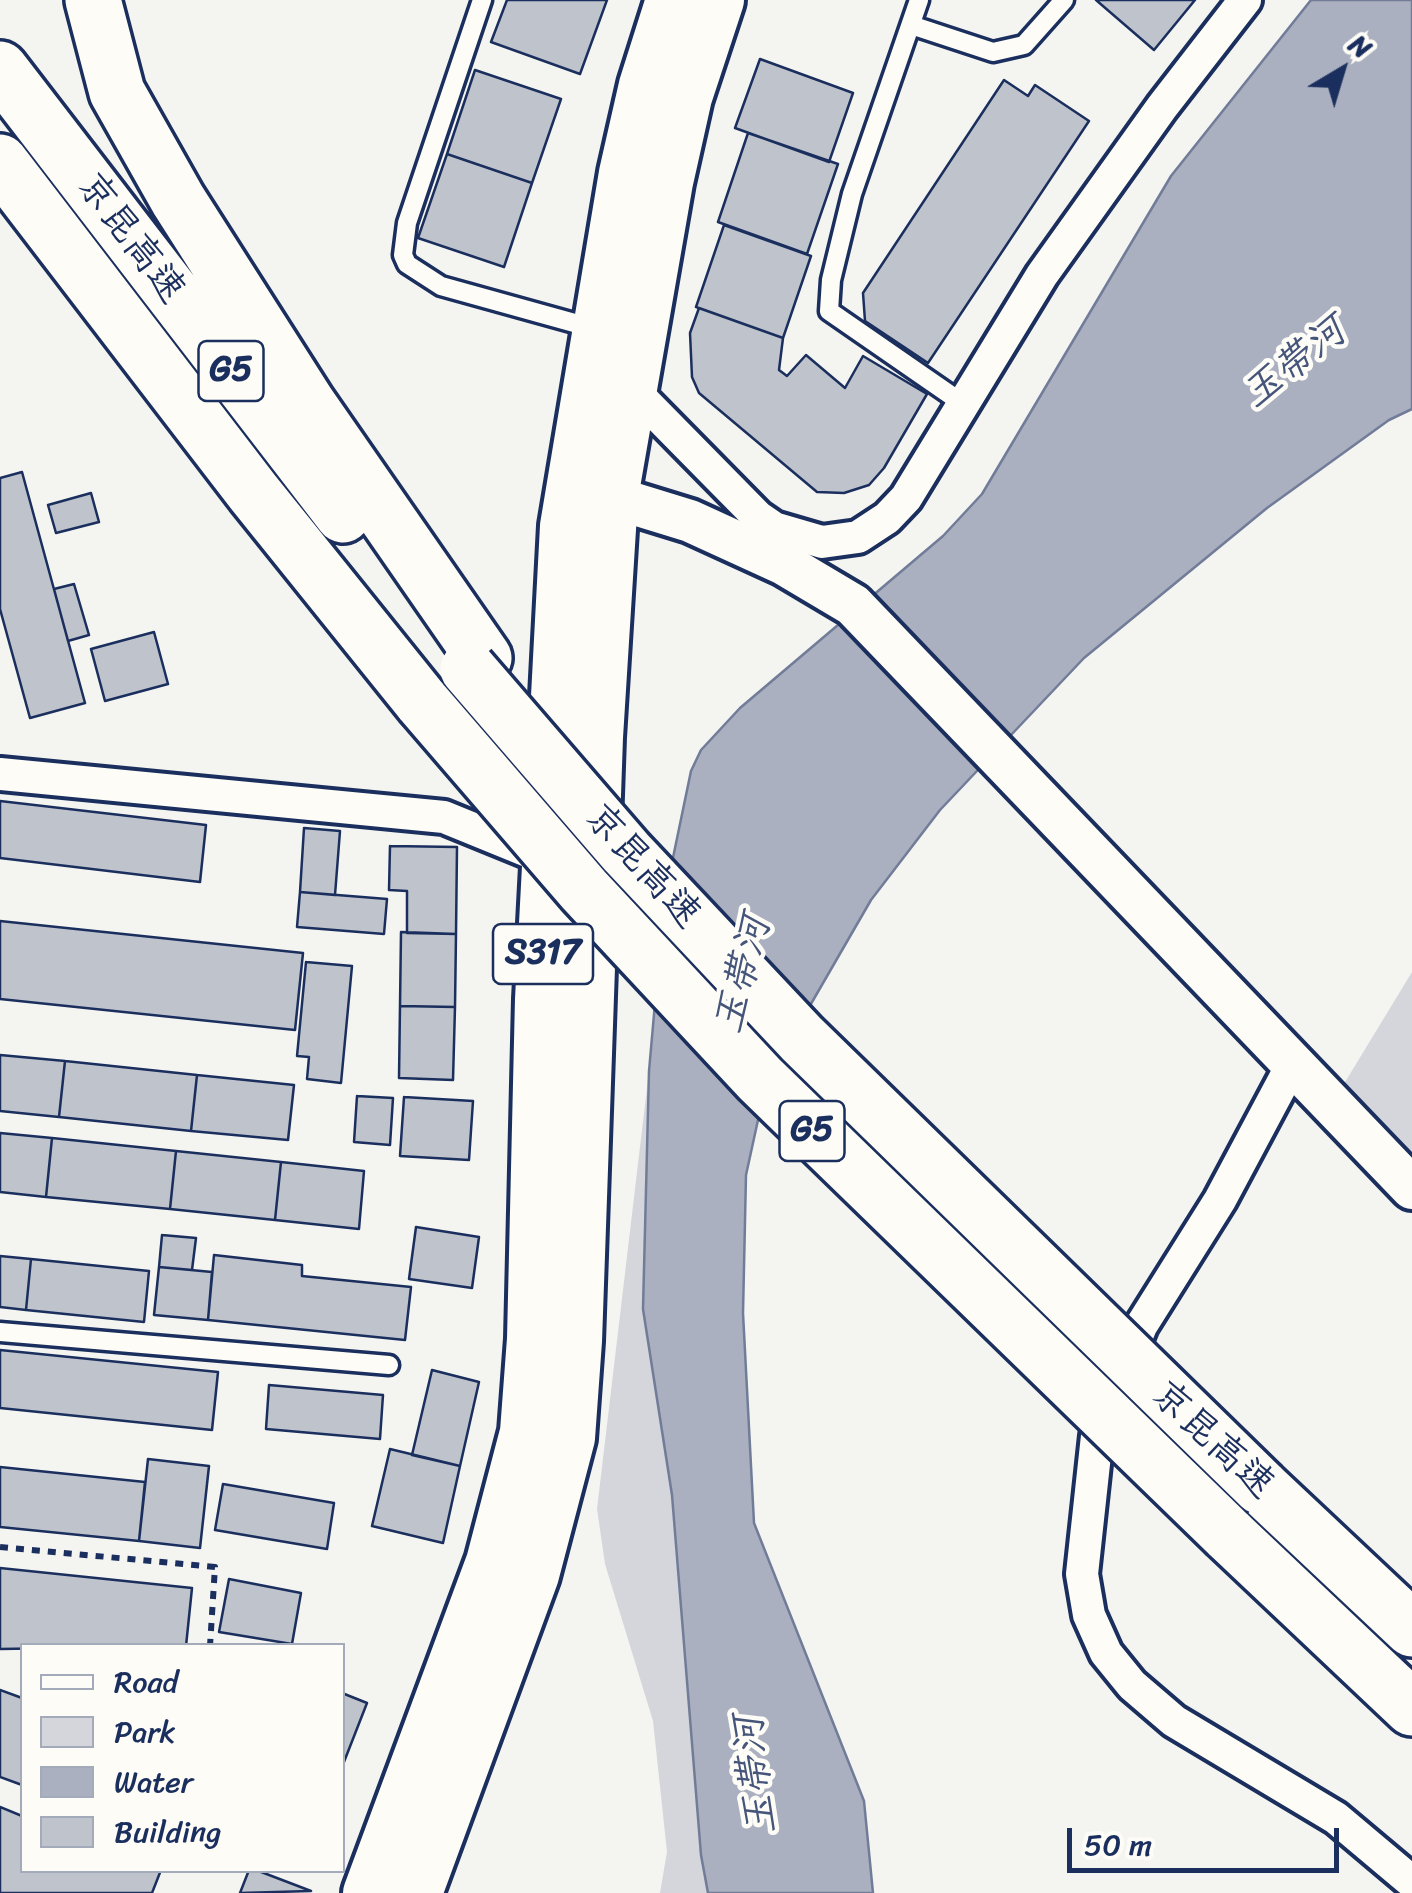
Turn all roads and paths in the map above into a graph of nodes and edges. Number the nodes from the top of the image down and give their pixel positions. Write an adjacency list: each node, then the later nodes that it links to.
1 (92, 0): 16 (highway)
2 (482, 0): 12 (lane)
3 (672, 0): 12 (main road, S317)
4 (718, 0): 13 (main road, S317)
5 (919, 0): 8 (lane)
6 (1064, 0): 8 (lane)
7 (1245, 0): 14 (street)
8 (910, 25): 14 (lane)
9 (0, 69): 16 (highway, 京昆高速 / G5)
10 (0, 162): 17 (highway, 京昆高速 / G5)
11 (0, 221): 17 (highway)
12 (596, 328): 19 (main road, S317)
13 (630, 387): 14 (street); 15 (main road, S317)
14 (962, 402)
15 (612, 497): 20 (street); 30 (main road, S317)
16 (476, 663): 25 (highway, 京昆高速 / G5, bridge)
17 (422, 702): 27 (highway, 京昆高速 / G5, bridge)
18 (0, 774): 19 (street)
19 (548, 858): 29 (main road, S317)
20 (1292, 1065): 21 (street); 28 (street)
21 (1412, 1188)
22 (0, 1332): 23 (lane)
23 (389, 1365)
24 (0, 1546): 26 (path)
25 (1412, 1629)
26 (210, 1643)
27 (1412, 1708)
28 (1412, 1882)
29 (369, 1893)
30 (416, 1893)

